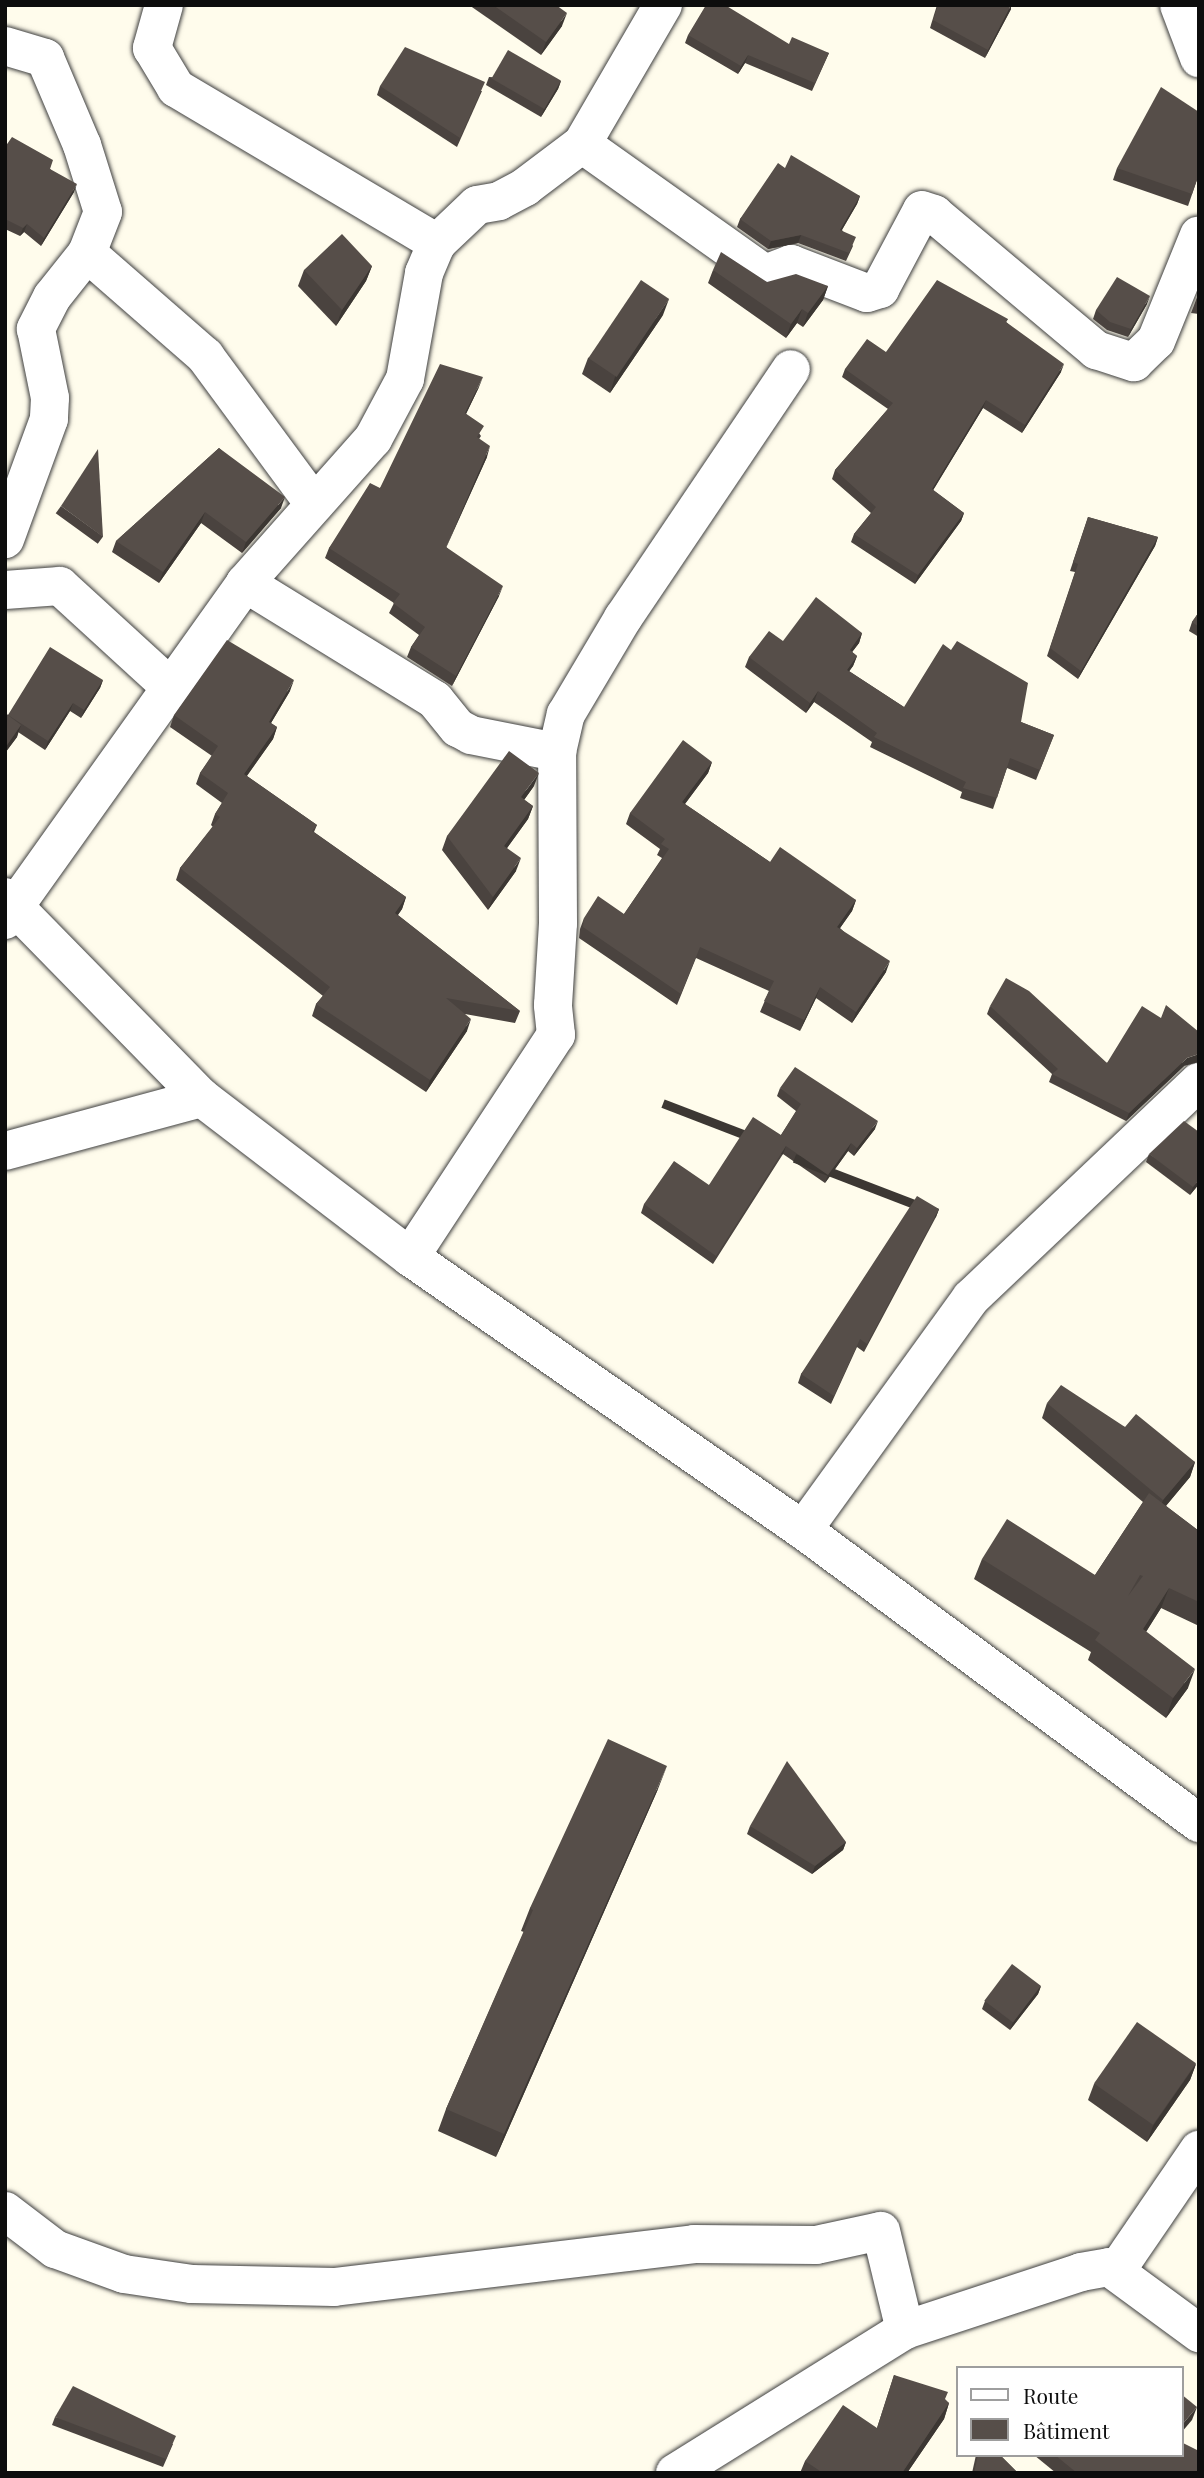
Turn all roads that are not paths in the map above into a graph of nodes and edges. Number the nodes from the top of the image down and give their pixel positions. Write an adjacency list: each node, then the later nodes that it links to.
1 (164, 5): 8 (street)
2 (663, 5): 6 (street)
3 (1179, 5): 5 (street)
4 (5, 46): 9 (street)
5 (1199, 58)
6 (582, 144): 7 (street); 8 (street)
7 (1199, 235)
8 (437, 243): 11 (street)
9 (87, 253): 11 (street); 12 (street)
10 (791, 369): 16 (street)
11 (314, 504): 13 (street)
12 (5, 539)
13 (244, 583): 15 (street); 16 (street)
14 (5, 590): 15 (street)
15 (169, 686): 17 (street)
16 (557, 752): 21 (street)
17 (9, 908): 19 (street)
18 (1199, 1082): 22 (street)
19 (202, 1098): 20 (street); 21 (street)
20 (5, 1151)
21 (410, 1257): 22 (street)
22 (803, 1530): 23 (street)
23 (1199, 1823)
24 (1199, 2150): 26 (street)
25 (5, 2211): 27 (street)
26 (1116, 2271): 27 (street); 28 (street)
27 (905, 2330): 29 (street)
28 (1199, 2333)
29 (701, 2467)

